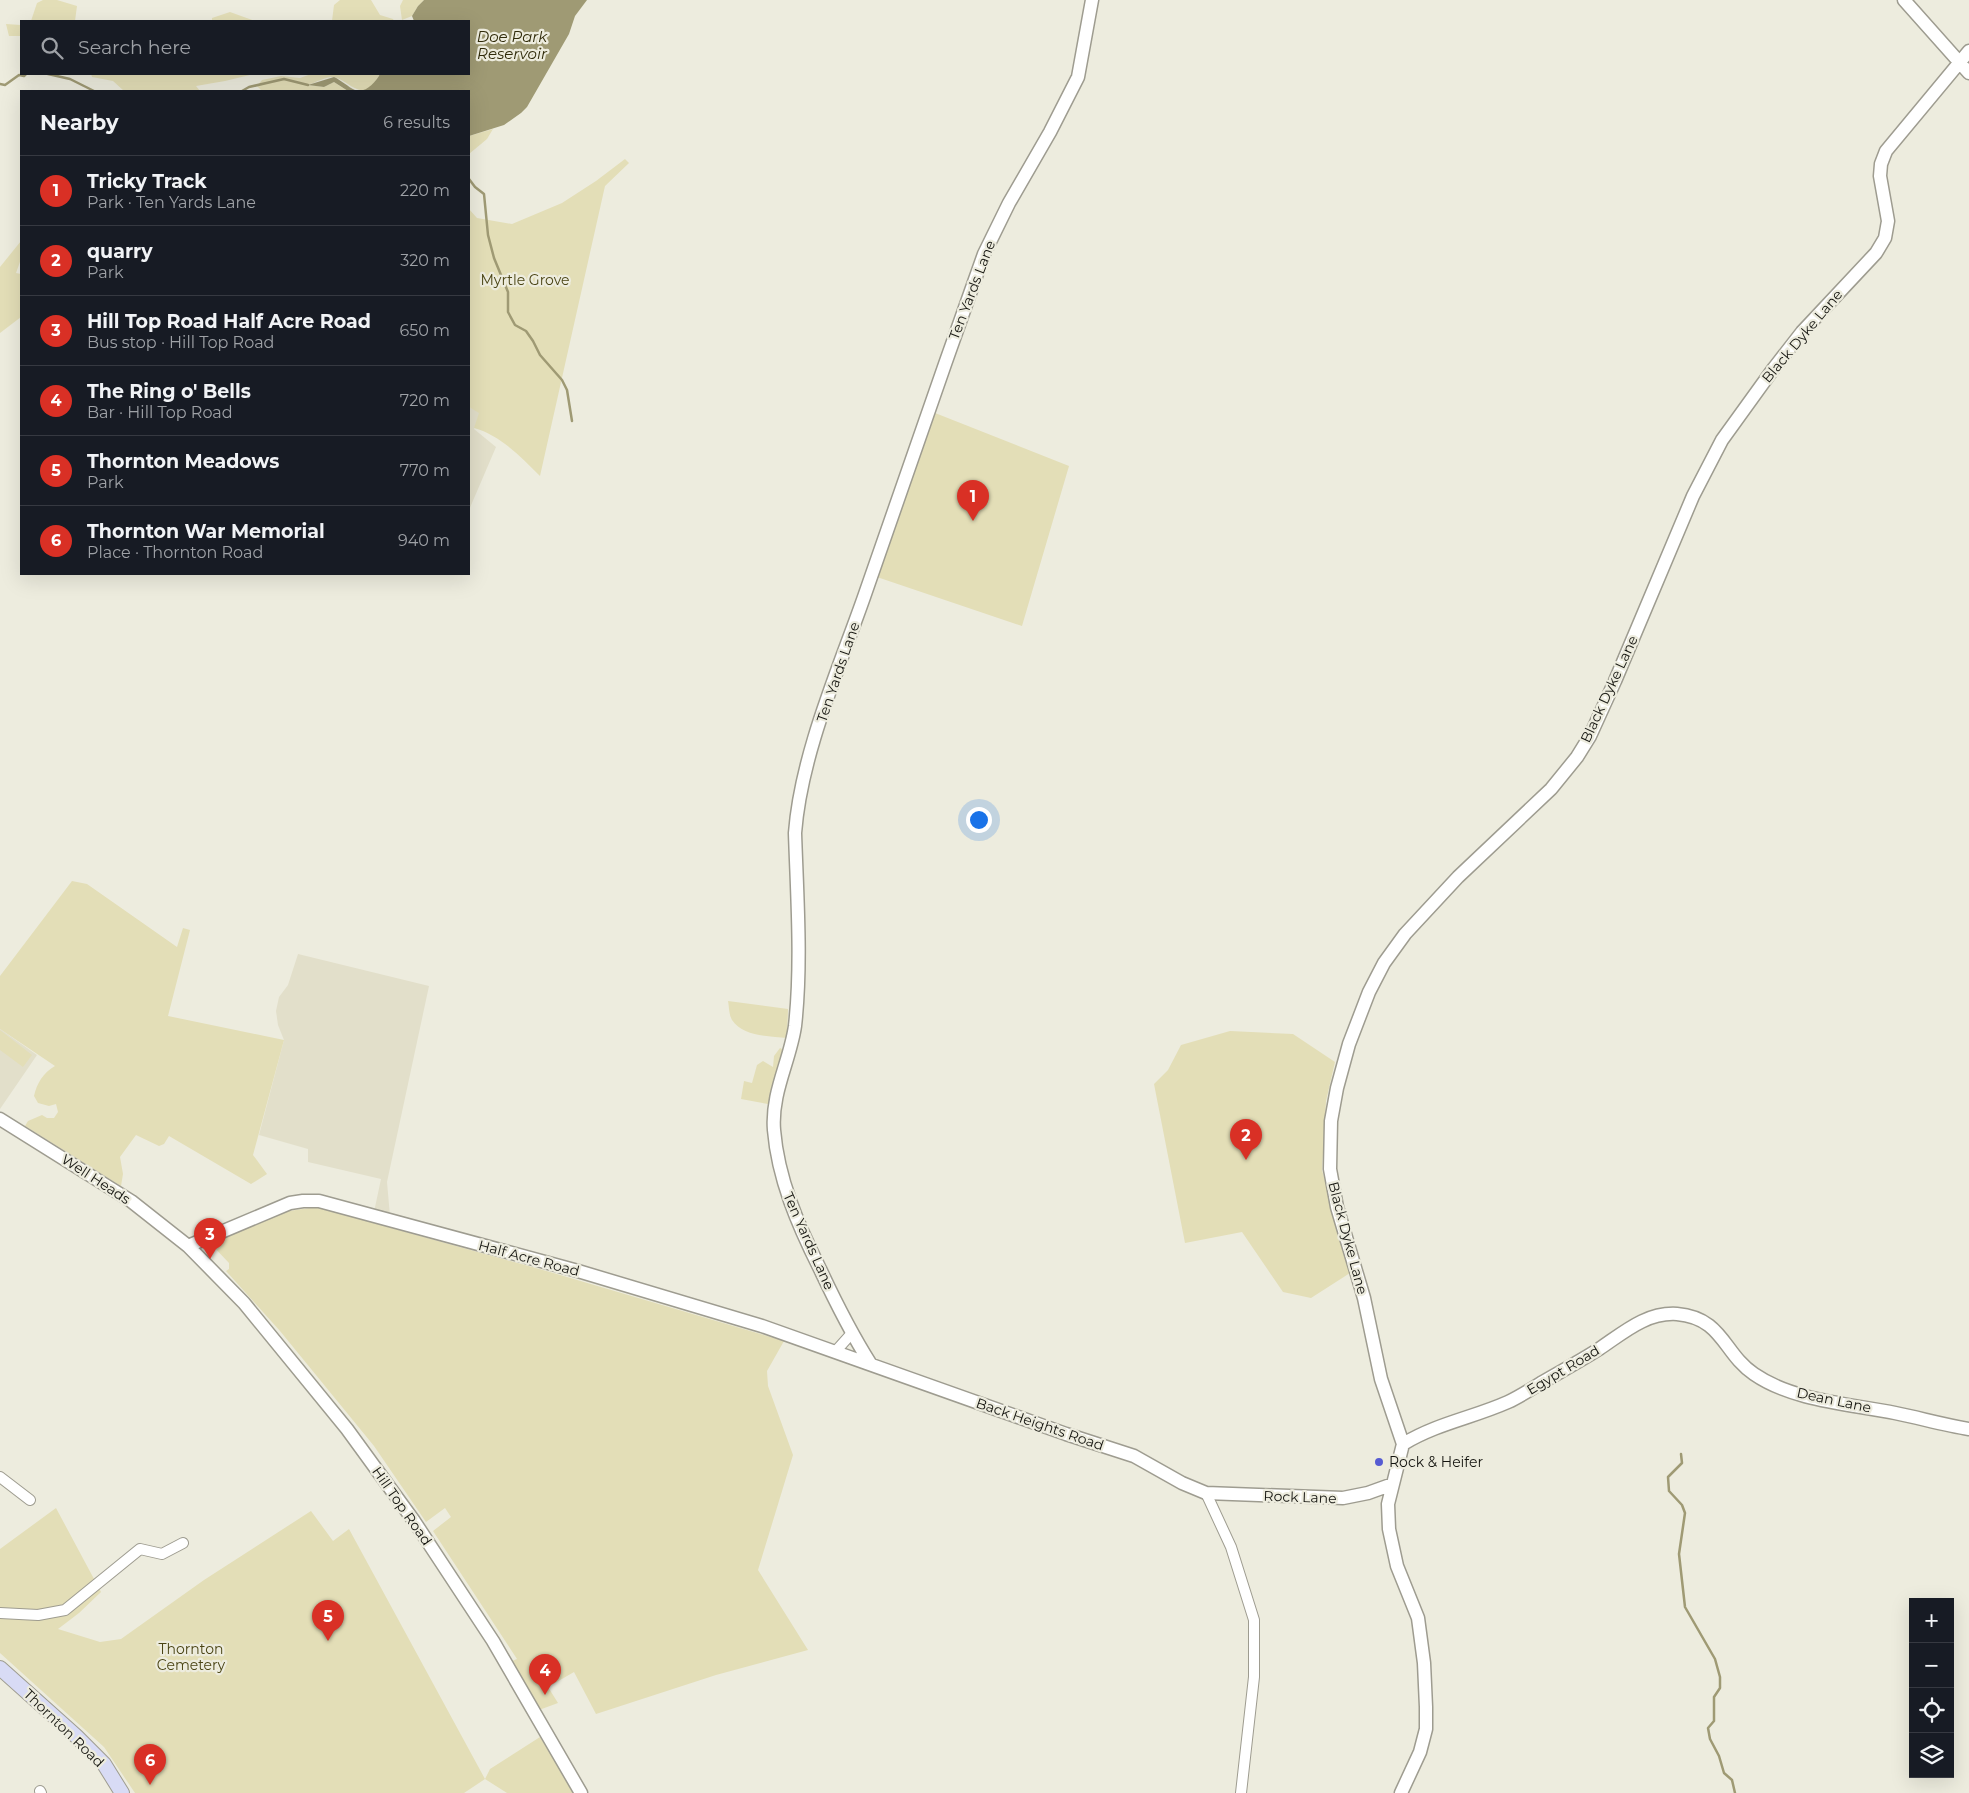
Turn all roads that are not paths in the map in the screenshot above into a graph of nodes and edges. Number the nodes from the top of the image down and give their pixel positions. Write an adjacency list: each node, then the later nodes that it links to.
1 (1092, 0): 8 (street, Ten Yards Lane)
2 (1904, 0): 4 (street)
3 (1969, 51): 4 (street, Black Dyke Lane)
4 (1960, 63): 5 (street); 13 (street, Black Dyke Lane)
5 (1969, 73)
6 (0, 1118): 7 (street, Well Heads)
7 (188, 1246): 10 (street, Half Acre Road); 22 (street, Hill Top Road)
8 (852, 1334): 10 (street); 11 (street, Ten Yards Lane)
9 (1719, 1334): 12 (street, Dean Lane); 13 (street, Egypt Road)
10 (835, 1352): 11 (street, Half Acre Road)
11 (870, 1363): 16 (street, Back Heights Road)
12 (1969, 1429)
13 (1403, 1444): 15 (street)
14 (0, 1477): 17 (street)
15 (1393, 1484): 16 (street, Rock Lane); 24 (street)
16 (1206, 1493): 23 (street)
17 (30, 1500)
18 (183, 1542): 19 (street)
19 (0, 1613)
20 (0, 1668): 21 (main road, Thornton Road)
21 (122, 1793)
22 (581, 1793)
23 (1242, 1793)
24 (1401, 1793)

